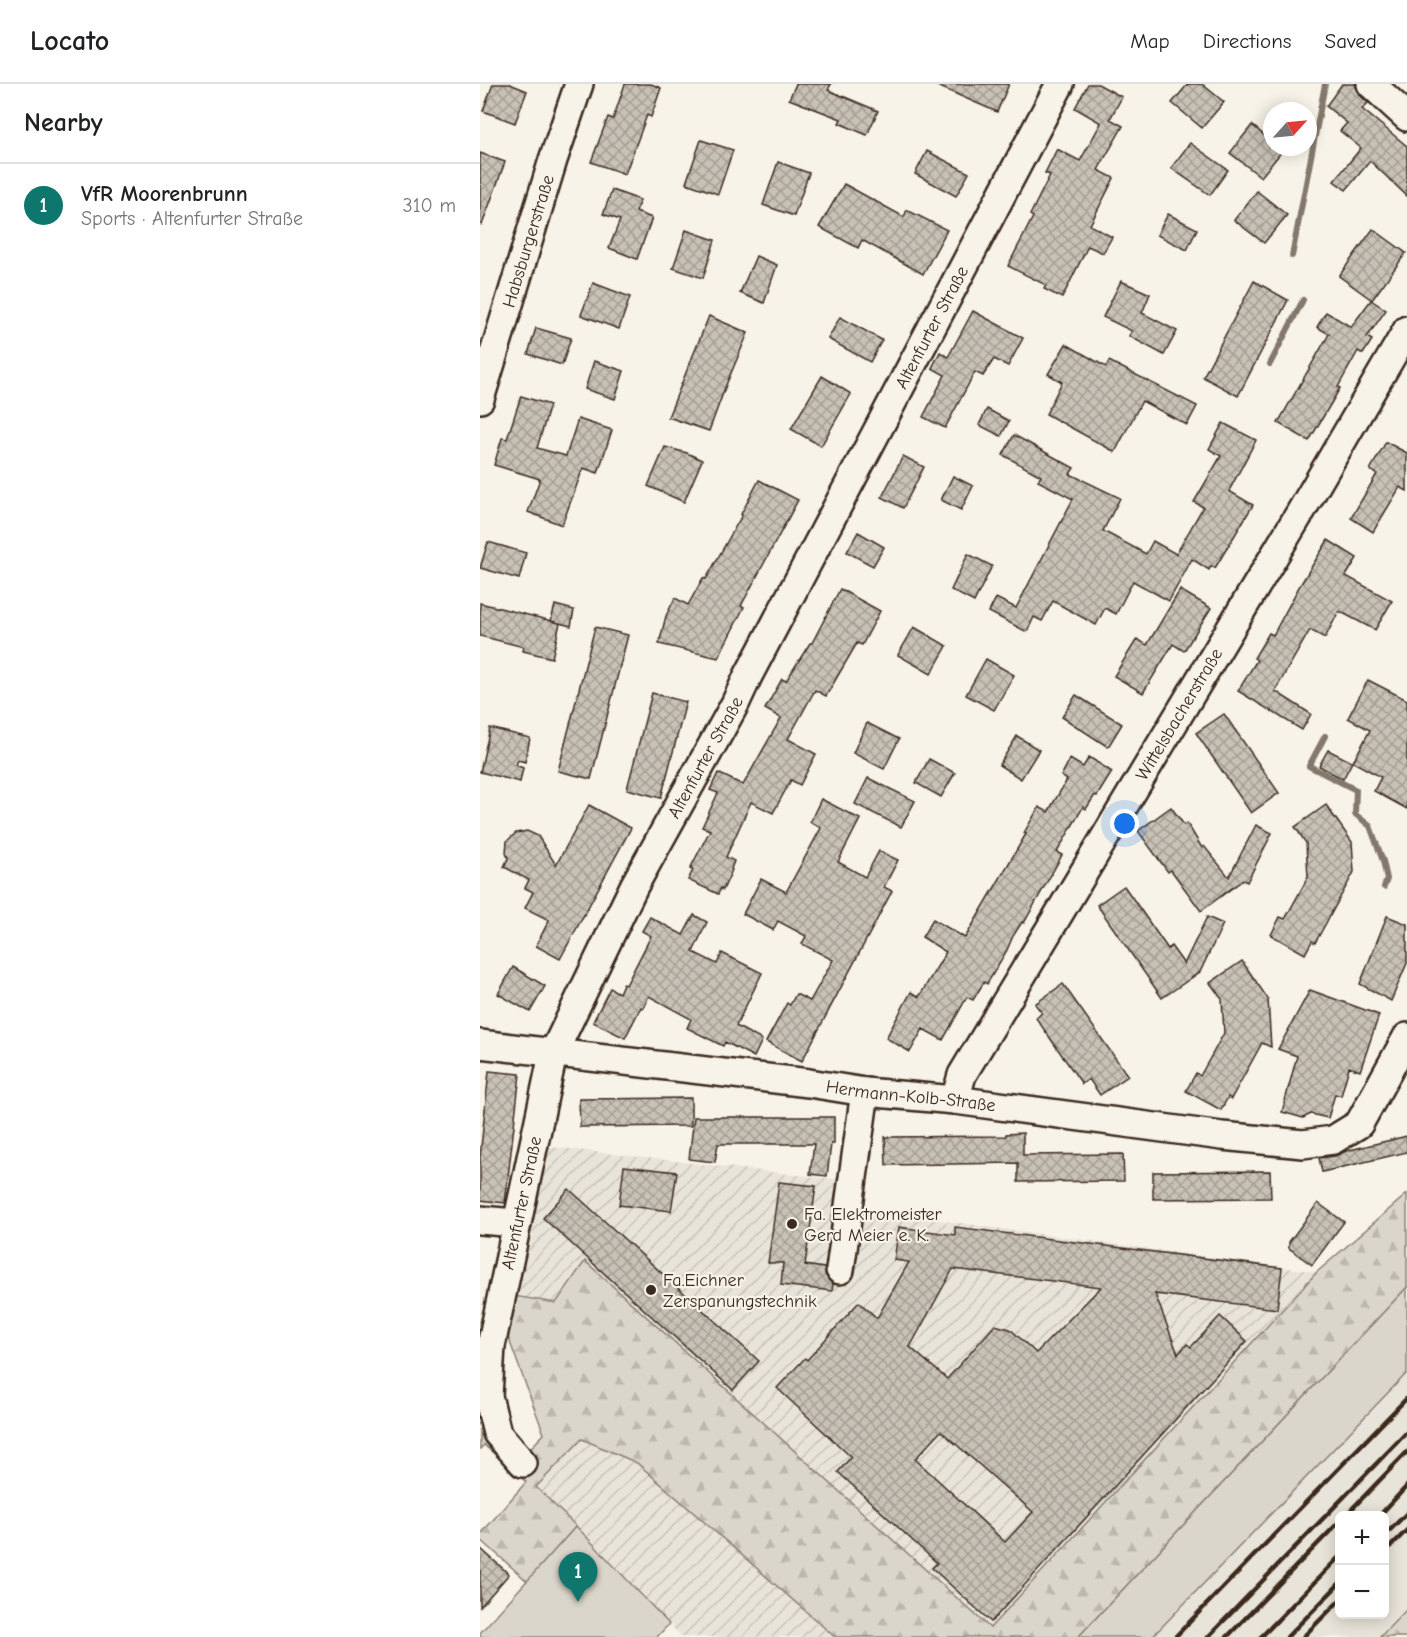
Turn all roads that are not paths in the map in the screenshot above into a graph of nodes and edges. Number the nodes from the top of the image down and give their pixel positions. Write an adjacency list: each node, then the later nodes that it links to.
1 (579, 84): 6 (street, Habsburgerstraße)
2 (1059, 84): 9 (street, Altenfurter Straße)
3 (1371, 84): 4 (street)
4 (1407, 117)
5 (1407, 330): 11 (street, Wittelsbacherstraße)
6 (480, 399)
7 (1407, 1037): 11 (street, Hermann-Kolb-Straße)
8 (480, 1044): 9 (street, Hermann-Kolb-Straße)
9 (553, 1054): 10 (street, Hermann-Kolb-Straße); 13 (street, Altenfurter Straße)
10 (865, 1092): 11 (street, Hermann-Kolb-Straße); 14 (street)
11 (955, 1100)
12 (480, 1220): 13 (street)
13 (517, 1223): 15 (street, Altenfurter Straße)
14 (840, 1270)
15 (523, 1463)

